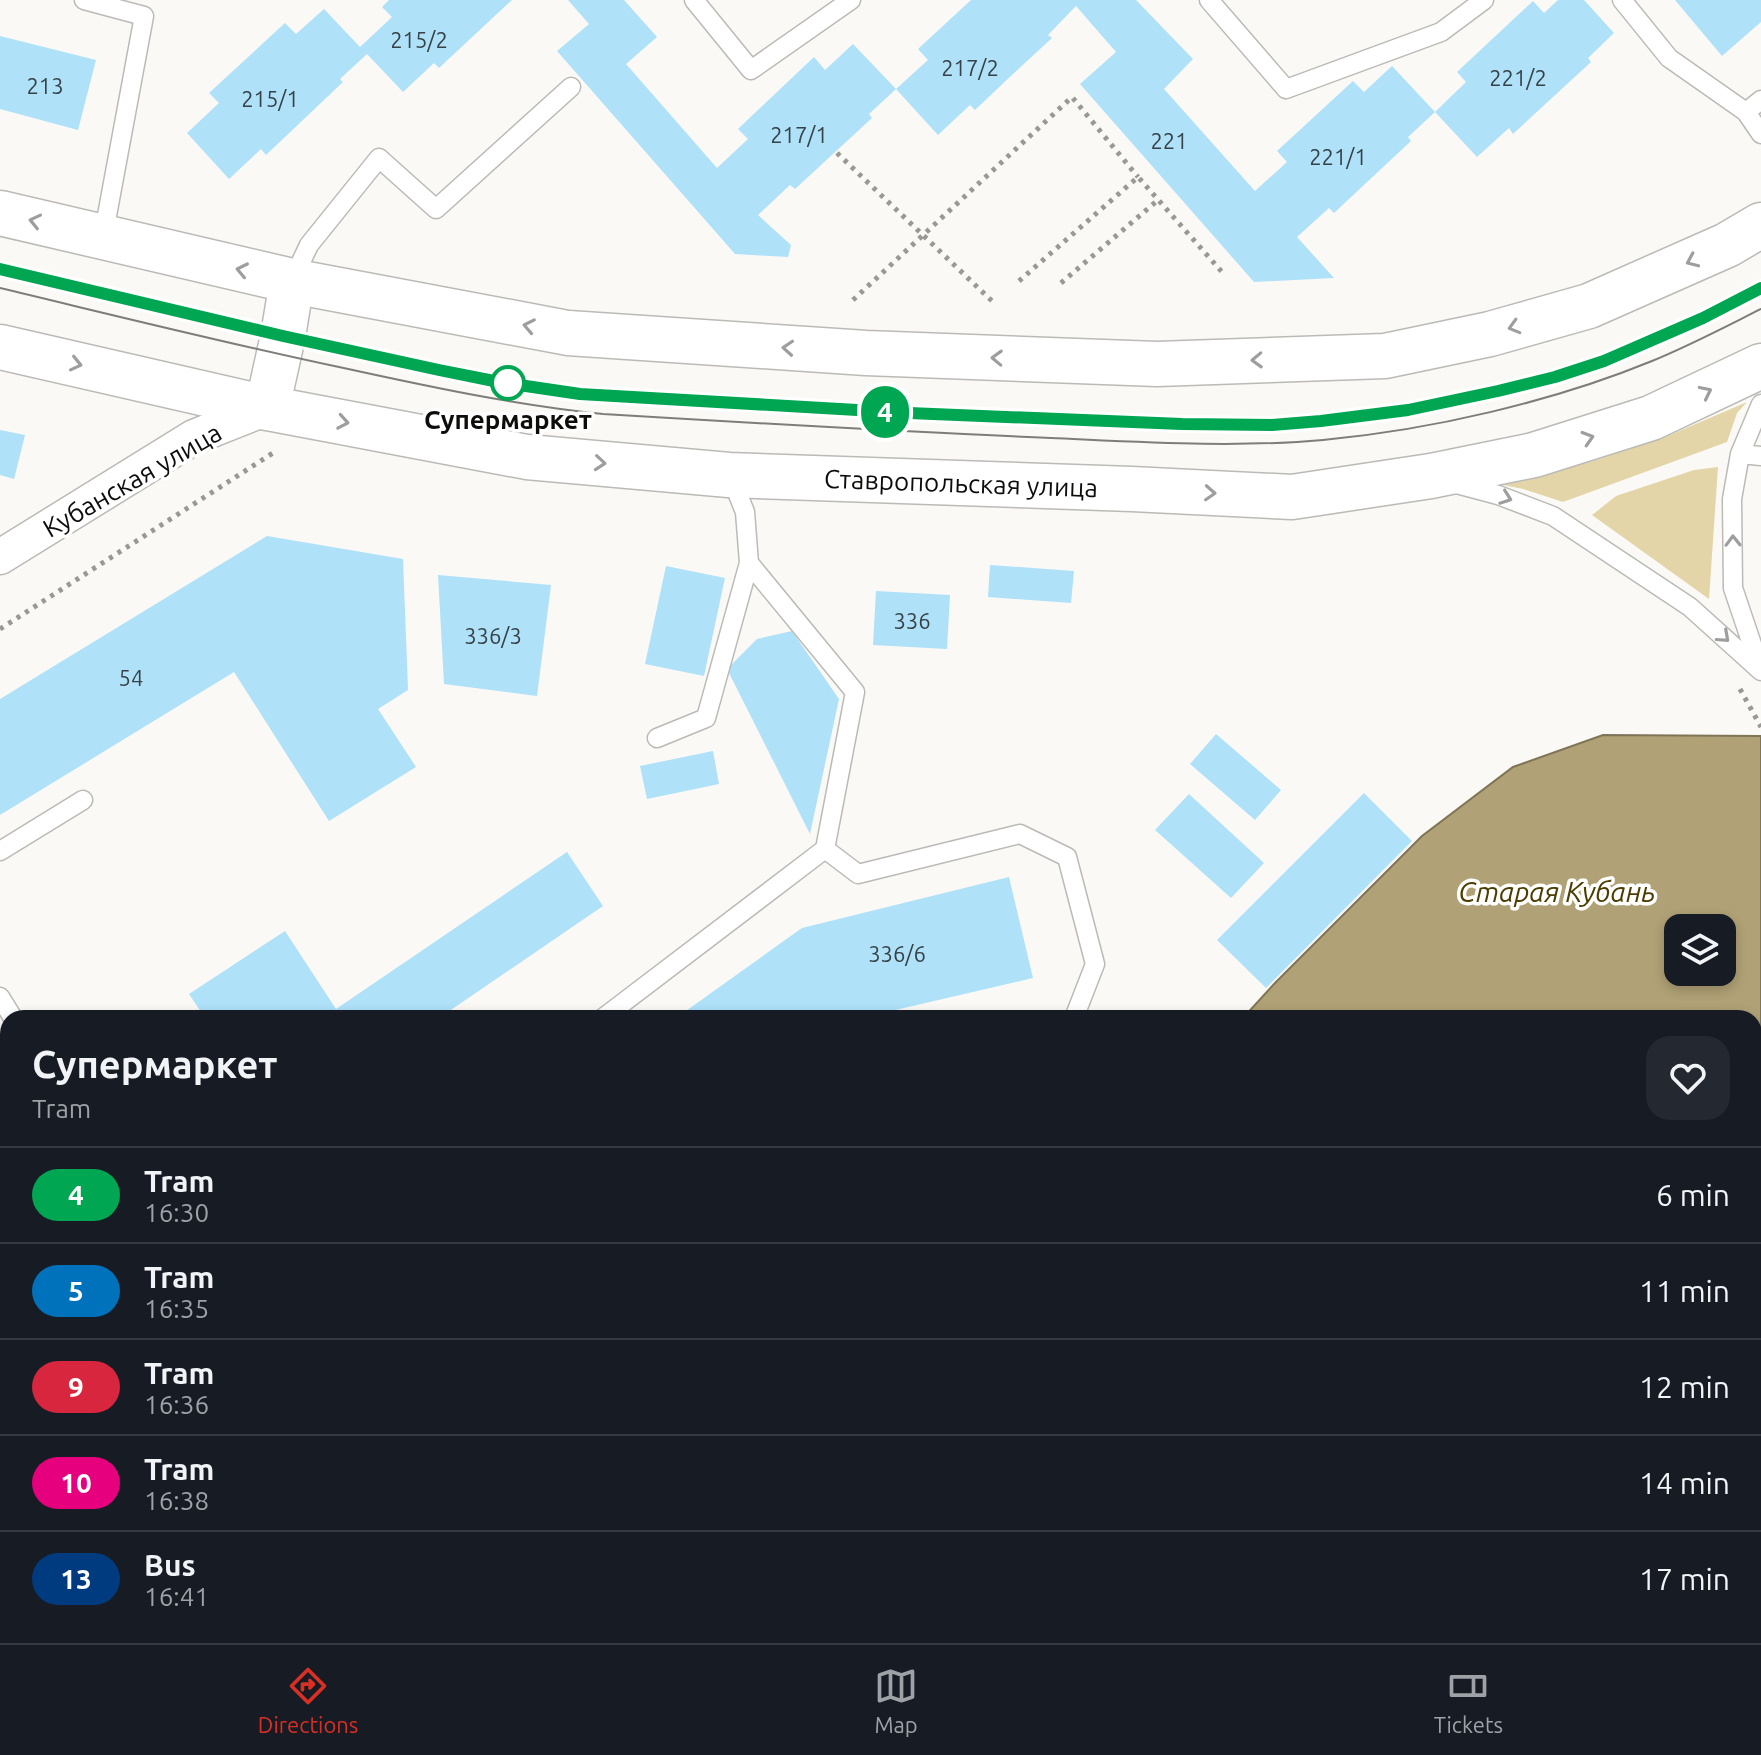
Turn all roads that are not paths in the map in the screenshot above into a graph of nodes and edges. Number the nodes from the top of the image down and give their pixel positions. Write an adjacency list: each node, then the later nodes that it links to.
1 (84, 0): 13 (lane)
2 (694, 0): 3 (lane)
3 (851, 0)
4 (1209, 0): 5 (lane)
5 (1484, 0)
6 (1622, 0): 9 (lane)
7 (571, 87): 14 (lane)
8 (1761, 100): 9 (lane)
9 (1746, 112): 10 (lane)
10 (1761, 134)
11 (0, 213): 13 (main road, one-way to 11)
12 (1761, 225): 14 (main road, one-way to 14)
13 (103, 237): 14 (main road, one-way to 13)
14 (292, 281): 18 (main road)
15 (0, 347): 18 (main road, Ставропольская улица, one-way to 18)
16 (1761, 366): 22 (main road, Ставропольская улица, one-way to 16)
17 (1761, 404): 19 (lane)
18 (267, 408): 21 (main road, Ставропольская улица, one-way to 21); 23 (street, Кубанская улица)
19 (1740, 454): 20 (lane); 25 (lane, one-way to 19)
20 (1761, 456)
21 (729, 475): 22 (main road, Ставропольская улица, one-way to 22); 24 (lane)
22 (1431, 476): 25 (lane, one-way to 25)
23 (0, 557)
24 (749, 563): 26 (lane); 28 (lane)
25 (1761, 671)
26 (657, 738)
27 (83, 800): 29 (lane)
28 (825, 849): 30 (lane); 31 (lane)
29 (0, 851)
30 (614, 1010)
31 (1077, 1010)

